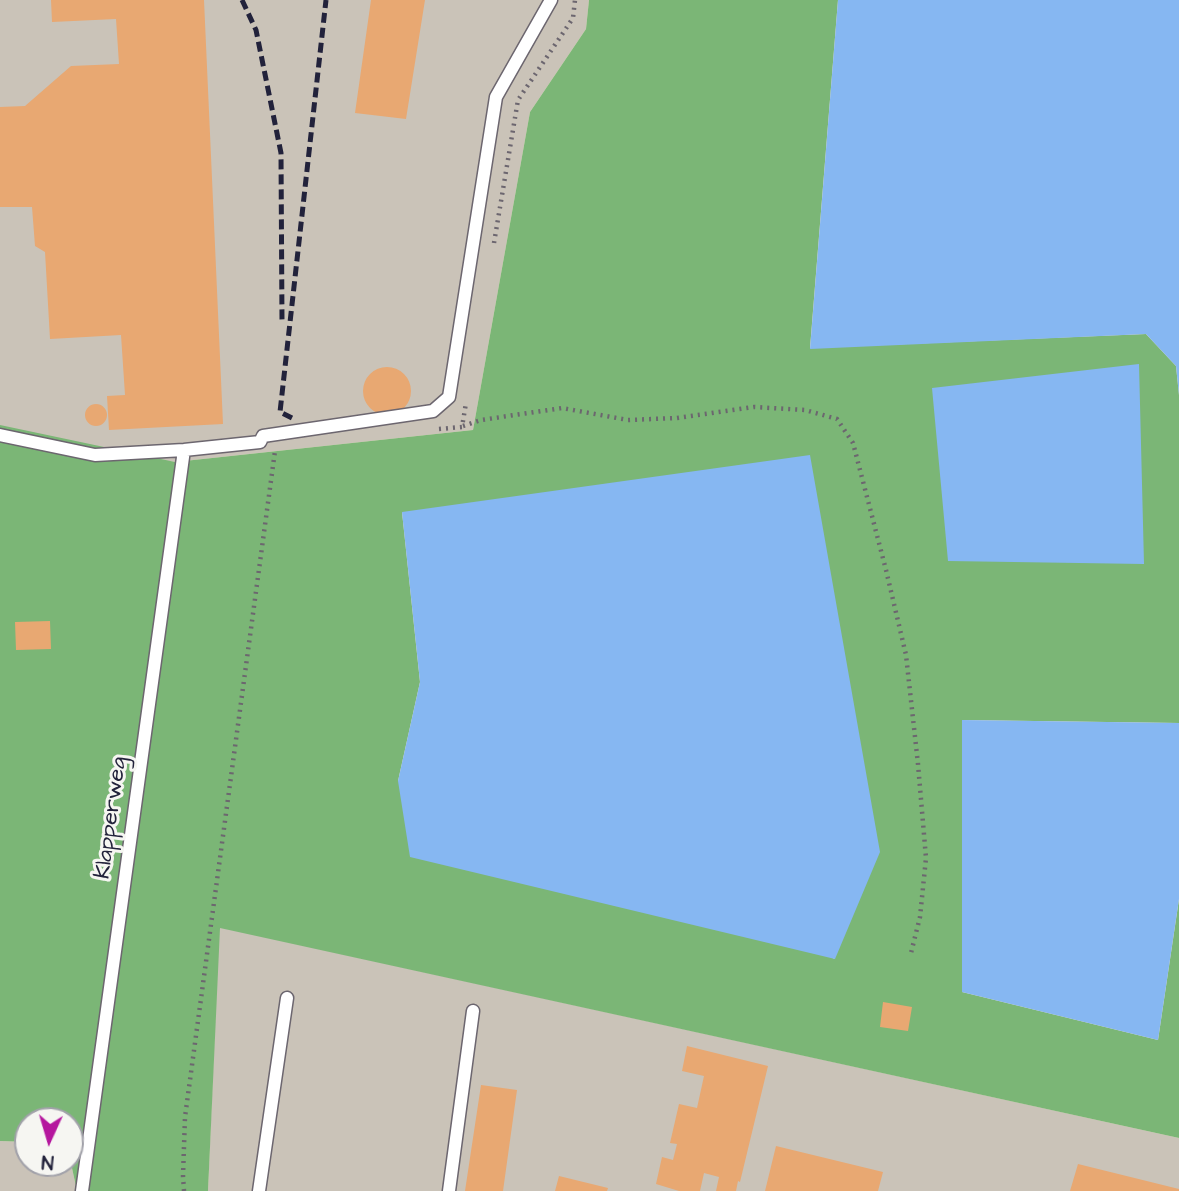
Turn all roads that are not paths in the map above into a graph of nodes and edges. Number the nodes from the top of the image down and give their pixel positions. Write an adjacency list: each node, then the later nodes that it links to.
1 (551, 0): 3 (lane)
2 (0, 435): 3 (lane)
3 (184, 450): 6 (lane, Klapperweg)
4 (287, 998): 7 (lane)
5 (473, 1011): 8 (lane)
6 (82, 1191)
7 (259, 1191)
8 (449, 1191)

